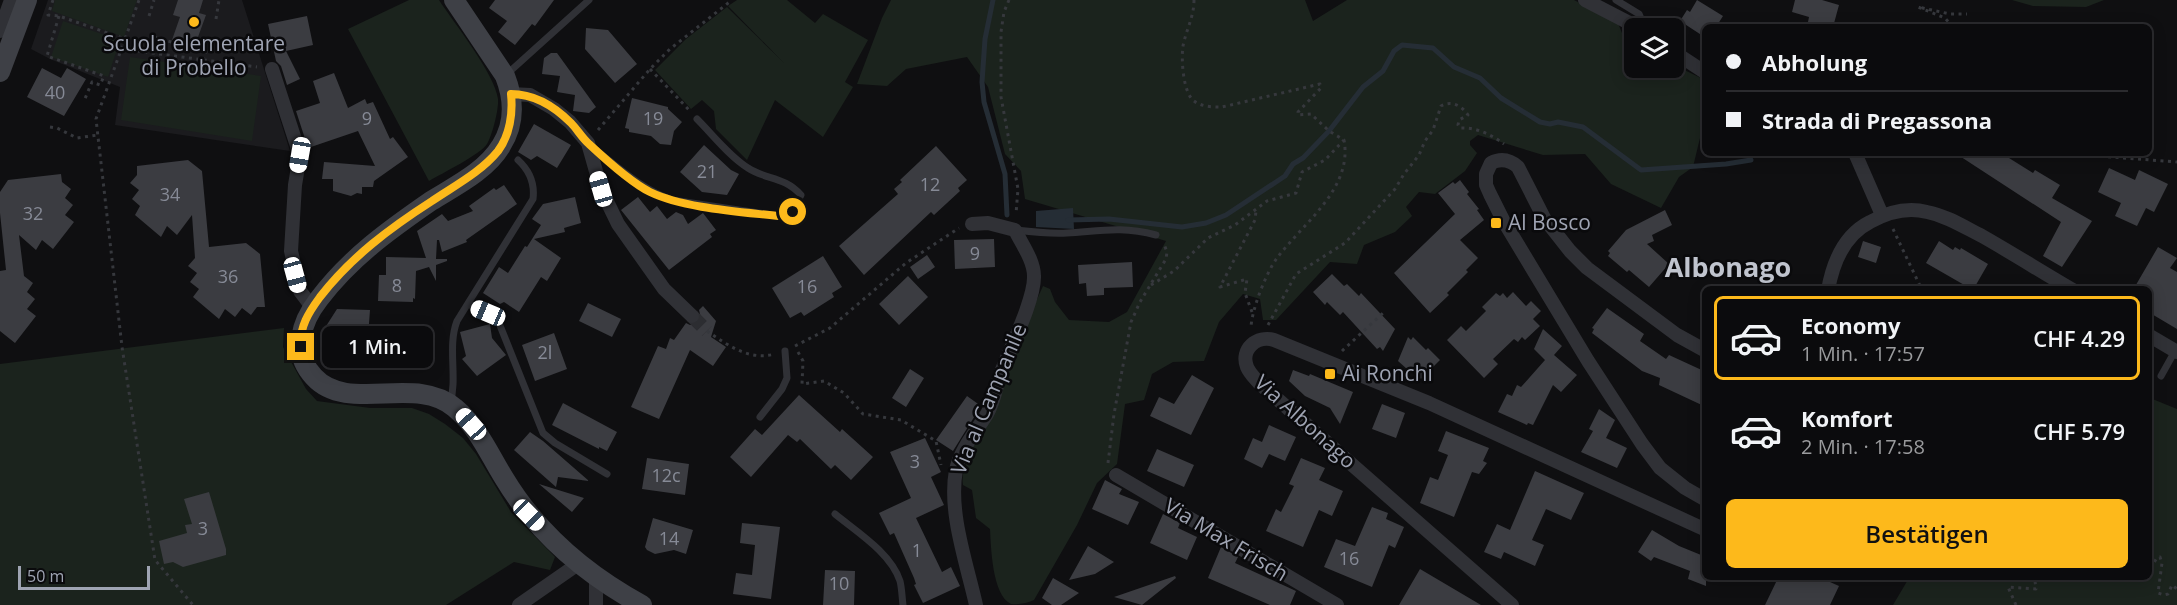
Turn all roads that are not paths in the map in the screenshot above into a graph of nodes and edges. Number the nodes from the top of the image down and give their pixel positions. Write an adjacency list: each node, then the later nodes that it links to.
1 (10, 0): 9 (street)
2 (27, 0): 13 (street)
3 (454, 0): 14 (street)
4 (589, 0): 14 (lane)
5 (1585, 0): 8 (street)
6 (1616, 0): 7 (lane)
7 (1641, 18)
8 (1624, 20)
9 (0, 30)
10 (1684, 59): 12 (street)
11 (272, 69): 26 (street)
12 (1702, 70)
13 (0, 72)
14 (508, 85): 16 (street); 26 (street)
15 (697, 119): 16 (lane)
16 (588, 143): 27 (street)
17 (1856, 156): 19 (street)
18 (518, 160): 25 (lane)
19 (1884, 214): 23 (street); 24 (street)
20 (972, 224): 21 (street)
21 (1015, 230): 22 (lane); 46 (street, Via al Campanile)
22 (1156, 235)
23 (1829, 286)
24 (2066, 286)
25 (468, 304): 33 (lane); 35 (lane)
26 (312, 307): 33 (street)
27 (690, 314)
28 (2152, 337): 31 (street)
29 (1702, 349): 37 (street)
30 (785, 351): 34 (lane)
31 (2176, 352): 32 (lane)
32 (2161, 376)
33 (450, 404): 40 (street)
34 (760, 417)
35 (607, 474)
36 (1116, 475): 47 (street, Via Max Frisch)
37 (1702, 498)
38 (835, 514): 45 (lane)
39 (1702, 528): 48 (street, Via Albonago)
40 (578, 564): 41 (street); 42 (street)
41 (596, 576): 43 (street); 44 (street)
42 (519, 605)
43 (596, 605)
44 (642, 605)
45 (903, 605)
46 (976, 605)
47 (1337, 605)
48 (1512, 605)

